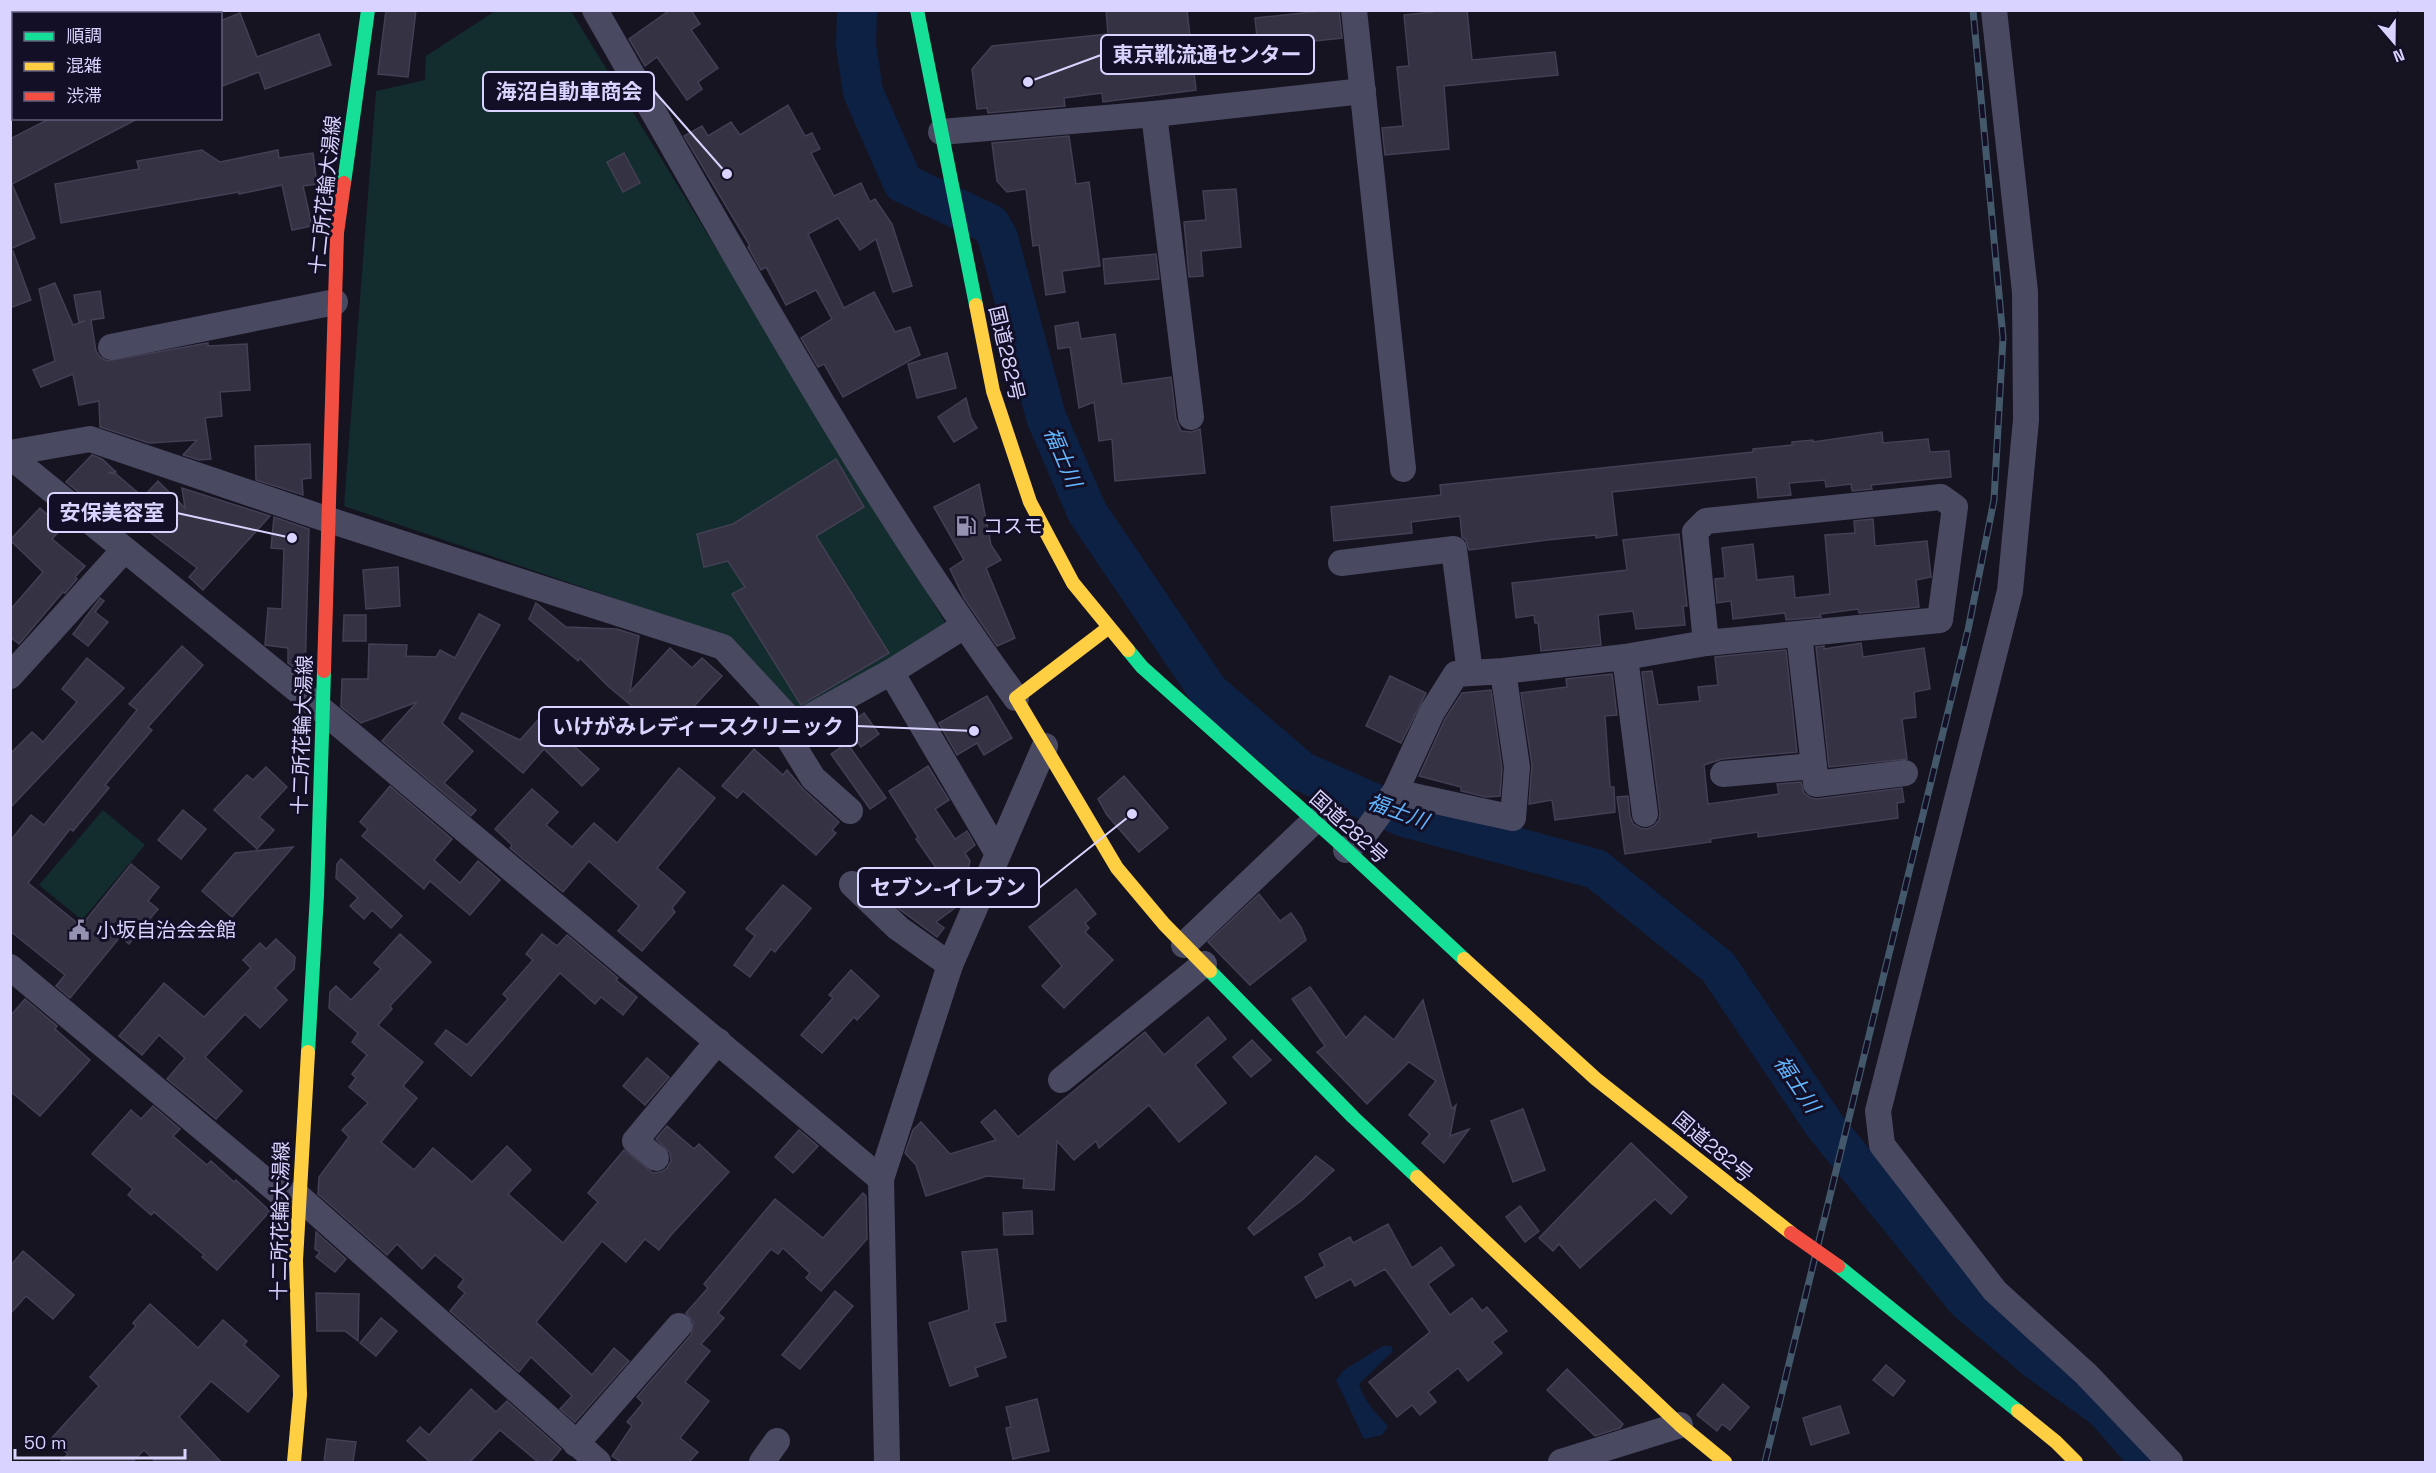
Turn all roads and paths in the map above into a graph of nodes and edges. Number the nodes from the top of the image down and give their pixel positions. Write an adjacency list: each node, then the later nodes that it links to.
1 (368, 10): 9 (main road, 十二所花輪大湯線)
2 (595, 10): 17 (street)
3 (917, 10): 8 (main road, 国道282号)
4 (1354, 10): 6 (street)
5 (1994, 10): 60 (street)
6 (1363, 91): 7 (street); 13 (street)
7 (1154, 114): 8 (street); 11 (street)
8 (941, 132): 18 (main road, 国道282号)
9 (335, 302): 10 (street); 14 (main road, 十二所花輪大湯線)
10 (111, 346)
11 (1191, 417)
12 (10, 454): 14 (street); 15 (street)
13 (1403, 469)
14 (329, 520): 27 (main road, 十二所花輪大湯線); 28 (street)
15 (124, 550): 25 (street); 27 (street)
16 (1341, 563): 24 (street)
17 (964, 626): 23 (street); 26 (street)
18 (1108, 628): 26 (main road); 36 (main road, 国道282号)
19 (1799, 634): 20 (street); 20 (street); 30 (street)
20 (1706, 643): 21 (street)
21 (1625, 657): 22 (street); 35 (street)
22 (1503, 671): 24 (street); 33 (street)
23 (891, 672): 28 (street); 38 (street)
24 (1470, 673): 33 (street)
25 (10, 676)
26 (1016, 698): 29 (main road)
27 (322, 711): 44 (street); 48 (main road, 十二所花輪大湯線)
28 (795, 725): 34 (street)
29 (1045, 746): 38 (street); 40 (main road)
30 (1814, 766): 31 (street); 32 (street)
31 (1905, 773)
32 (1723, 774)
33 (1394, 794): 37 (street)
34 (850, 811)
35 (1645, 814)
36 (1314, 821): 37 (main road, 国道282号); 40 (street)
37 (1355, 843): 59 (main road, 国道282号, bridge)
38 (998, 854): 42 (street)
39 (852, 884): 42 (street)
40 (1184, 945): 41 (main road)
41 (1204, 964): 45 (street); 50 (main road)
42 (950, 965): 47 (street)
43 (10, 967): 48 (street)
44 (718, 1041): 46 (street); 47 (street)
45 (1061, 1080)
46 (656, 1158)
47 (881, 1179): 56 (street)
48 (299, 1197): 52 (street); 53 (main road, 十二所花輪大湯線)
49 (679, 1326): 52 (street)
50 (1680, 1425): 57 (street); 58 (main road)
51 (777, 1441): 55 (street)
52 (576, 1444): 54 (street)
53 (294, 1462)
54 (598, 1462)
55 (762, 1462)
56 (887, 1462)
57 (1561, 1462)
58 (1725, 1462)
59 (2076, 1462)
60 (2170, 1462)

